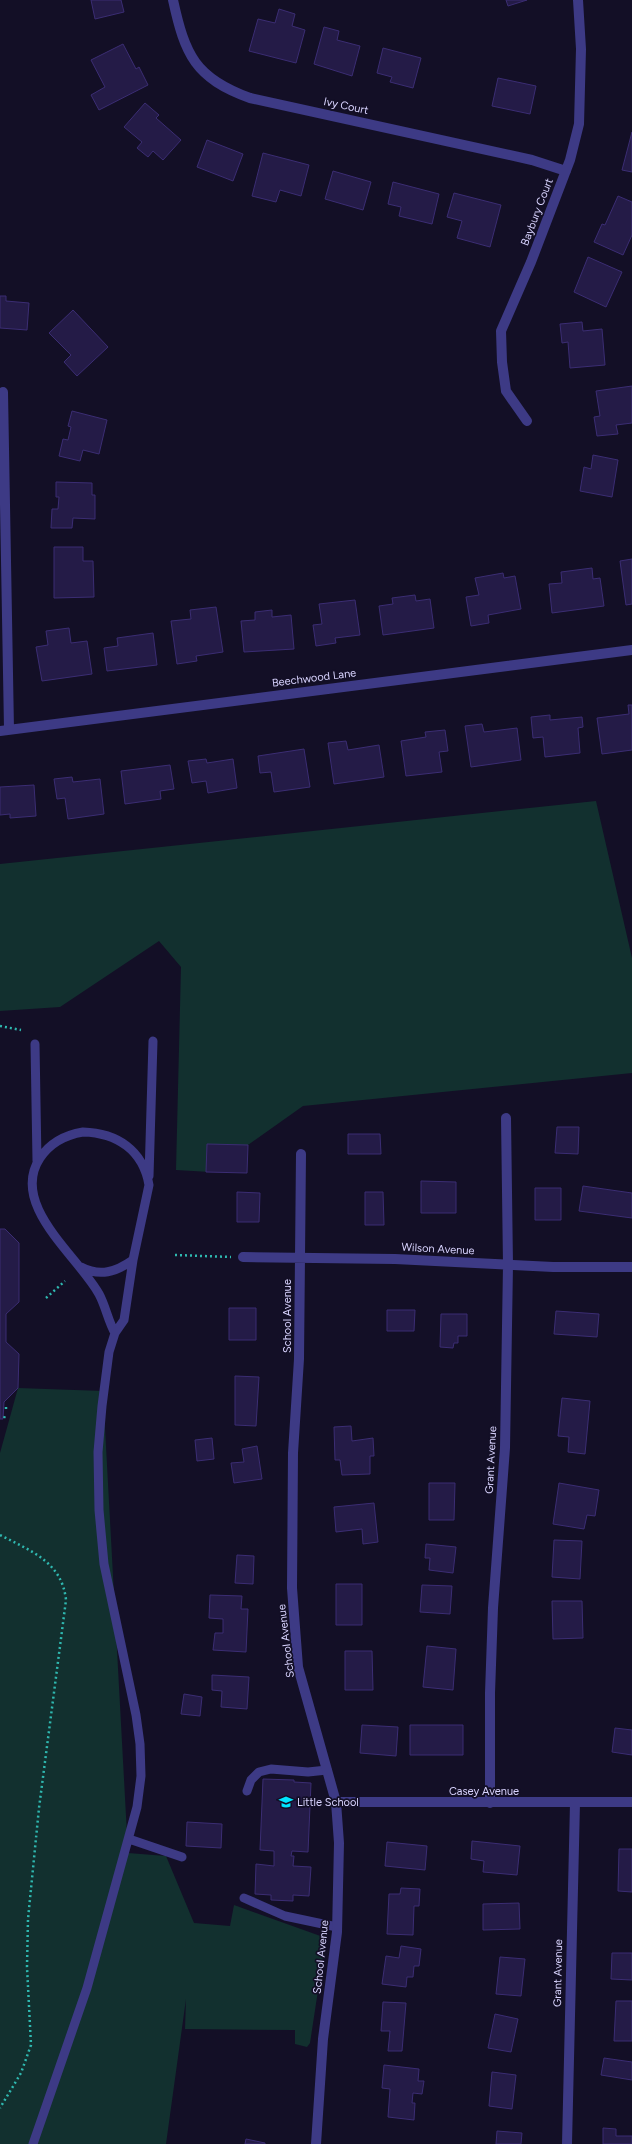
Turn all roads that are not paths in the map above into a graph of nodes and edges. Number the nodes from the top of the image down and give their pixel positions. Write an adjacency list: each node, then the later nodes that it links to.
1 (172, 0): 3 (street, Ivy Court)
2 (578, 0): 3 (street, Baybury Court)
3 (566, 171): 5 (street, Baybury Court)
4 (3, 392): 7 (street)
5 (528, 421)
6 (632, 650): 7 (street, Beechwood Lane)
7 (4, 730)
8 (153, 1041): 13 (lane)
9 (35, 1044): 12 (lane)
10 (506, 1118): 17 (street, Grant Avenue)
11 (301, 1154): 15 (street, School Avenue)
12 (38, 1162): 13 (lane); 18 (lane)
13 (149, 1185): 16 (lane)
14 (243, 1257): 15 (street, Wilson Avenue)
15 (300, 1258): 17 (street, Wilson Avenue); 21 (street, School Avenue)
16 (133, 1260): 18 (lane); 20 (lane)
17 (508, 1265): 19 (street, Wilson Avenue); 25 (street, Grant Avenue)
18 (80, 1266): 20 (lane)
19 (632, 1267)
20 (115, 1333): 27 (lane)
21 (327, 1770): 22 (lane); 23 (street, School Avenue)
22 (247, 1791)
23 (336, 1802): 25 (street, Casey Avenue); 30 (street, School Avenue)
24 (632, 1802): 26 (street, Casey Avenue)
25 (490, 1803): 26 (street, Casey Avenue)
26 (575, 1803): 33 (street, Grant Avenue)
27 (129, 1839): 28 (lane); 31 (lane)
28 (182, 1857)
29 (244, 1898): 30 (lane)
30 (337, 1927): 32 (street, School Avenue)
31 (33, 2144)
32 (316, 2144)
33 (567, 2144)

